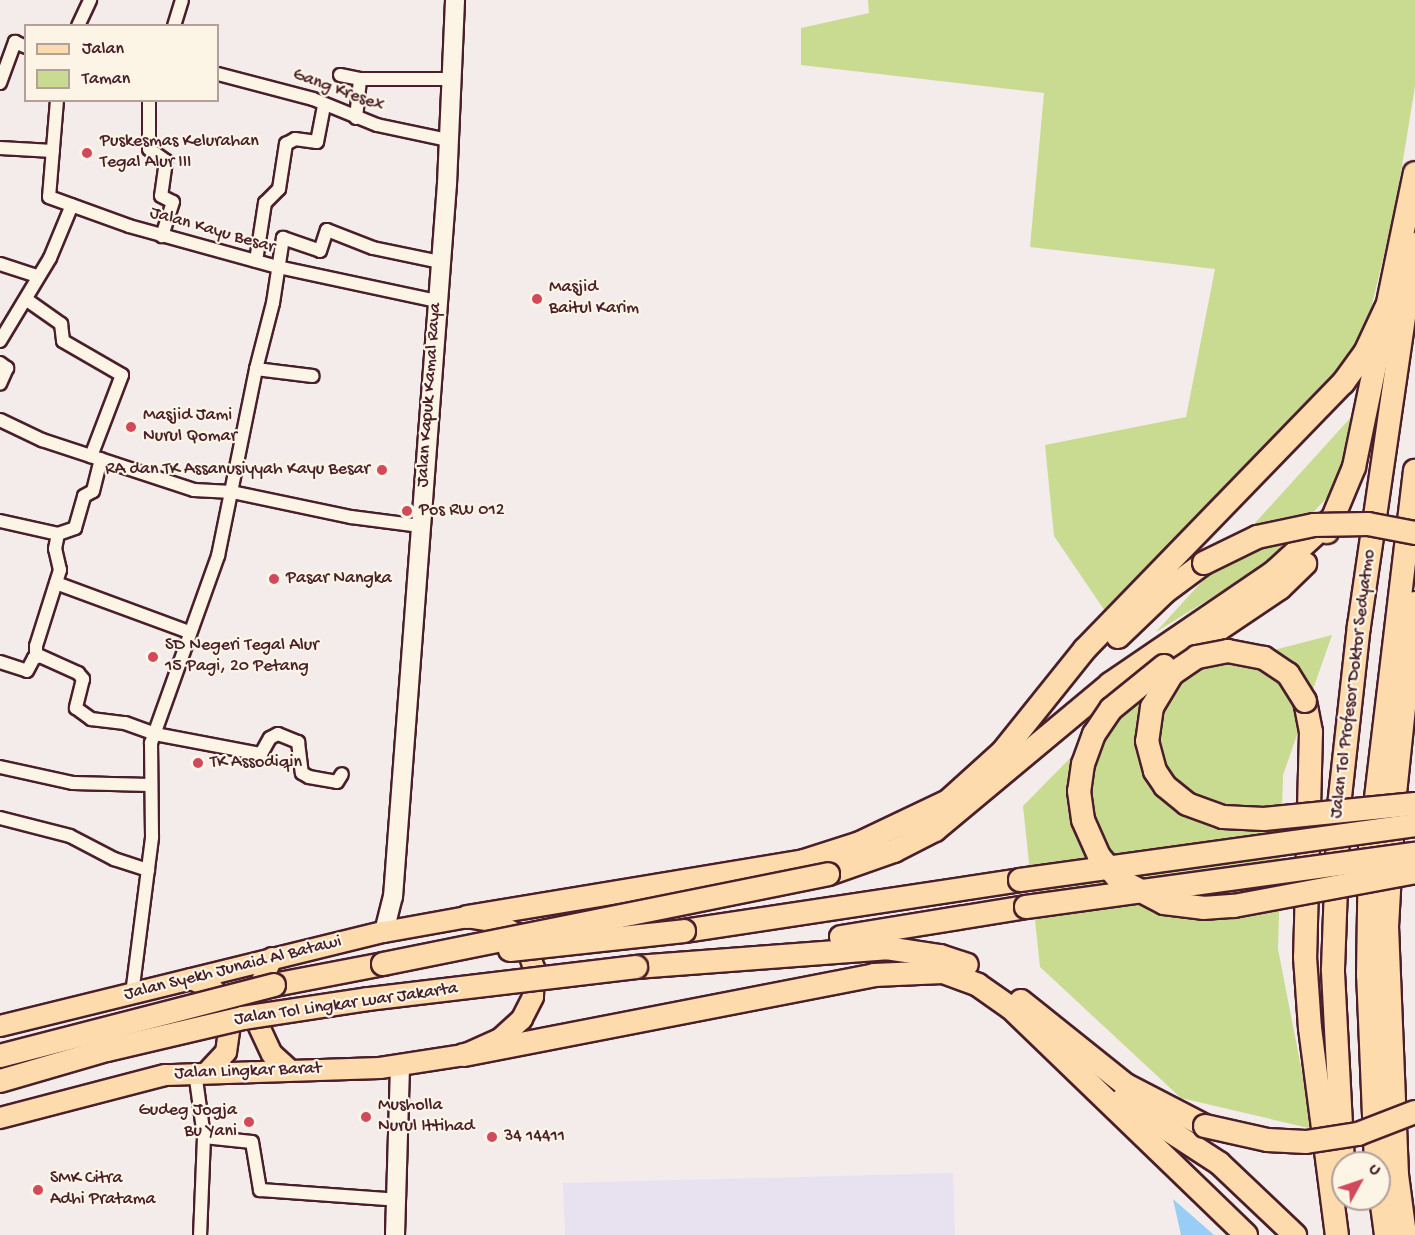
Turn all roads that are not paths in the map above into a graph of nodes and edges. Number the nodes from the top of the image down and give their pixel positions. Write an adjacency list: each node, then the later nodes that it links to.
1 (90, 0): 4 (street)
2 (455, 0): 10 (main road, Jalan Kapuk Kamal Raya)
3 (179, 1): 5 (street)
4 (79, 24)
5 (174, 24)
6 (24, 46): 11 (street)
7 (219, 74): 14 (street, Gang Kresex)
8 (340, 75): 9 (street)
9 (360, 79): 10 (street); 15 (street)
10 (451, 79): 16 (main road, Jalan Kapuk Kamal Raya)
11 (0, 82)
12 (57, 102): 18 (street)
13 (149, 102): 21 (street)
14 (324, 106): 15 (street, Gang Kresex); 23 (street)
15 (356, 118): 16 (street, Gang Kresex)
16 (448, 140): 24 (main road, Jalan Kapuk Kamal Raya)
17 (0, 148): 18 (street)
18 (53, 151): 20 (street, Jalan Kayu Besar)
19 (1415, 173): 30 (highway)
20 (72, 205): 21 (street, Jalan Kayu Besar); 27 (street)
21 (162, 236): 23 (street, Jalan Kayu Besar)
22 (1415, 244): 83 (highway, Jalan Tol Profesor Doktor Sedyatmo)
23 (256, 261): 26 (street, Jalan Kayu Besar)
24 (440, 262): 26 (street); 29 (main road, Jalan Kapuk Kamal Raya)
25 (0, 264): 27 (street)
26 (278, 267): 29 (street); 33 (street, Jalan Kayu Besar)
27 (38, 276): 28 (street)
28 (27, 300): 31 (street); 37 (street)
29 (437, 301): 42 (main road, Jalan Kapuk Kamal Raya)
30 (1386, 308): 40 (highway); 51 (highway)
31 (0, 341)
32 (0, 363): 35 (street)
33 (256, 369): 34 (street); 39 (street, Jalan Kayu Besar)
34 (313, 376)
35 (0, 384)
36 (0, 420): 37 (street)
37 (96, 458): 39 (street); 44 (street)
38 (1415, 471): 84 (highway, Jalan Tol Profesor Doktor Sedyatmo)
39 (232, 492): 42 (street); 47 (street, Jalan Kayu Besar)
40 (1333, 518): 51 (highway); 62 (highway, bridge)
41 (0, 521): 44 (street)
42 (420, 526): 63 (main road, Jalan Kapuk Kamal Raya)
43 (1415, 533): 51 (highway, bridge)
44 (57, 534): 45 (street)
45 (56, 583): 47 (street); 48 (street)
46 (1415, 603): 95 (highway)
47 (189, 632): 50 (street, Jalan Kayu Besar)
48 (36, 657): 49 (street); 50 (street)
49 (0, 662)
50 (154, 734): 53 (street); 54 (street, Jalan Kayu Besar)
51 (1009, 760): 55 (highway); 61 (highway)
52 (0, 767): 54 (street)
53 (342, 774)
54 (150, 785): 60 (street, Jalan Kayu Besar)
55 (946, 802): 61 (highway); 64 (highway)
56 (1415, 804): 92 (highway, bridge)
57 (0, 818): 60 (street)
58 (1415, 825): 69 (highway, bridge)
59 (1415, 854): 68 (highway, bridge)
60 (148, 870): 72 (street, Jalan Kayu Besar)
61 (837, 871): 69 (highway, bridge)
62 (1415, 872)
63 (393, 897): 65 (main road); 66 (main road, Jalan Kapuk Kamal Raya)
64 (466, 916): 65 (main road, Jalan Syekh Junaid Al Batawi); 74 (main road, Jalan Lingkar Barat)
65 (410, 926): 66 (main road, Jalan Syekh Junaid Al Batawi)
66 (384, 932): 67 (main road, Jalan Syekh Junaid Al Batawi)
67 (272, 958): 71 (main road, Jalan Syekh Junaid Al Batawi); 77 (main road)
68 (690, 961): 70 (highway); 79 (highway, Jalan Tol Lingkar Luar Jakarta, bridge)
69 (384, 964): 75 (highway, Jalan Tol Lingkar Luar Jakarta, bridge)
70 (993, 979): 80 (highway, bridge); 91 (highway)
71 (191, 980): 72 (main road, Jalan Syekh Junaid Al Batawi); 78 (main road)
72 (132, 994): 73 (main road, Jalan Syekh Junaid Al Batawi)
73 (0, 1026)
74 (464, 1055): 76 (main road, Jalan Lingkar Barat); 90 (highway)
75 (0, 1056)
76 (400, 1066): 77 (main road, Jalan Lingkar Barat); 85 (main road)
77 (290, 1070): 78 (main road, Jalan Lingkar Barat)
78 (202, 1071): 81 (main road, Jalan Lingkar Barat); 82 (street)
79 (0, 1081)
80 (1415, 1112)
81 (0, 1118)
82 (204, 1137): 85 (street); 88 (street)
83 (1342, 1151)
84 (1375, 1151)
85 (398, 1200): 89 (main road)
86 (1347, 1211): 93 (highway)
87 (1383, 1211): 94 (highway)
88 (200, 1235)
89 (395, 1235)
90 (1246, 1235)
91 (1295, 1235)
92 (1337, 1235)
93 (1350, 1235)
94 (1386, 1235)
95 (1405, 1235)

